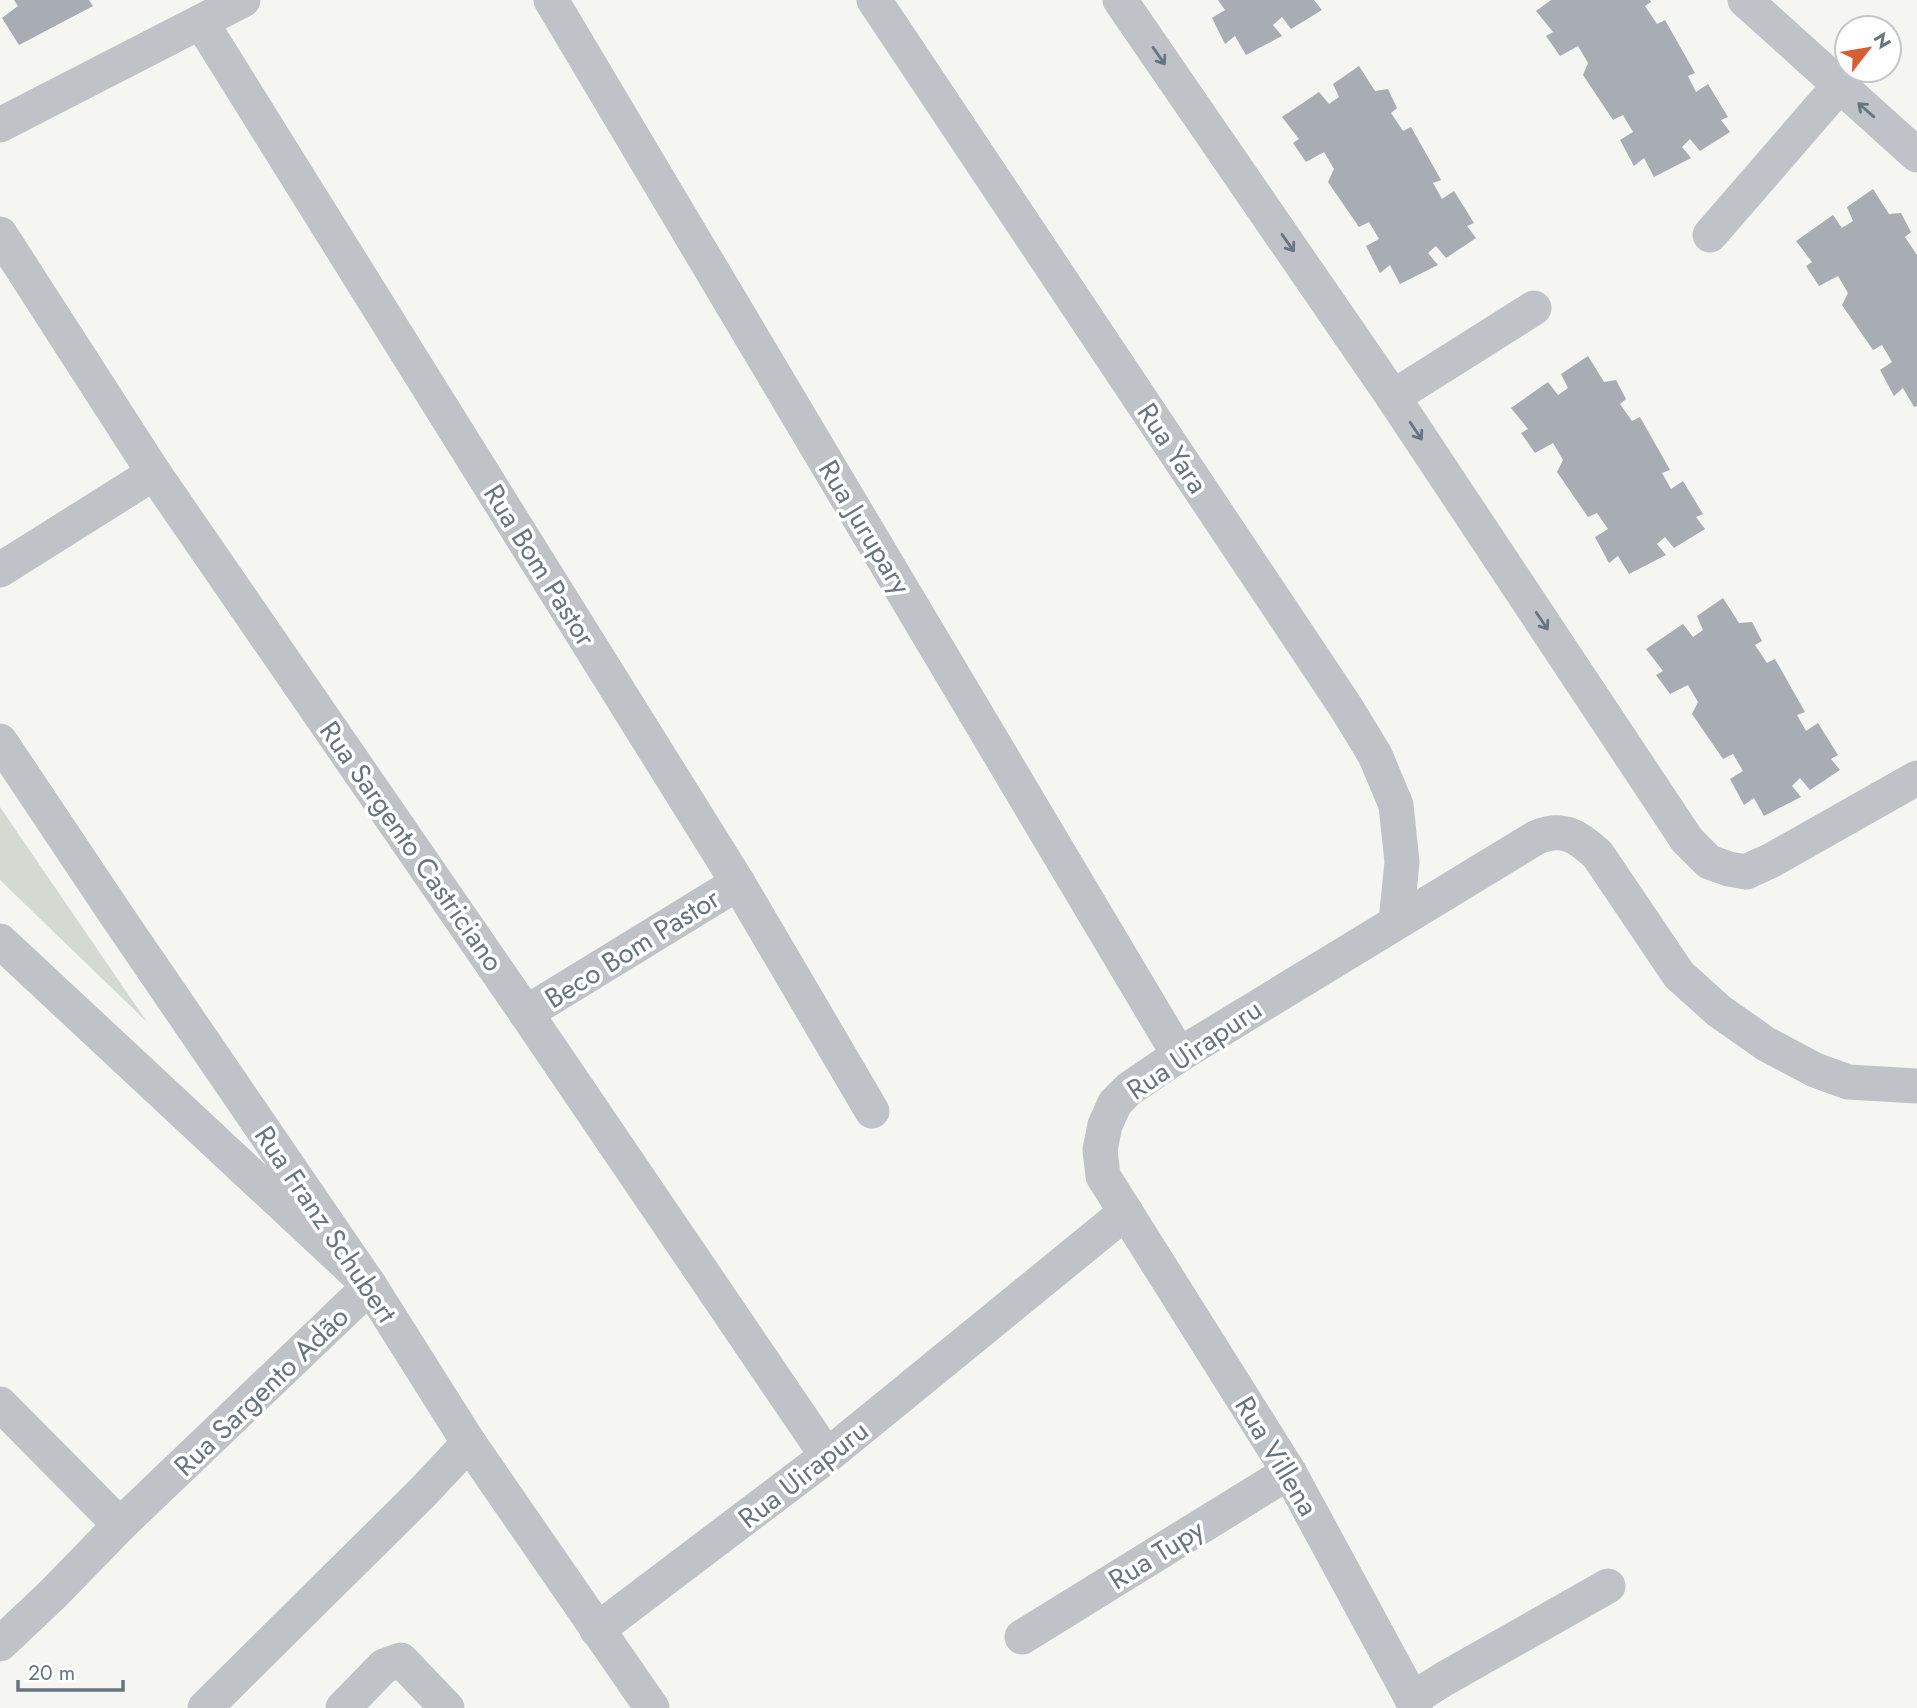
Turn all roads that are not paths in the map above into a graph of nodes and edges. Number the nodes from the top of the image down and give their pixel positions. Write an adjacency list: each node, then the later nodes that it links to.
1 (243, 0): 6 (street)
2 (551, 0): 22 (street, Rua Jurupary)
3 (874, 0): 19 (street, Rua Yara)
4 (1120, 0): 13 (street, one-way to 13)
5 (1745, 0): 7 (street)
6 (201, 22): 8 (street); 18 (street, Rua Bom Pastor)
7 (1839, 86): 9 (street, one-way to 7); 11 (street)
8 (0, 125)
9 (1917, 155)
10 (0, 234): 14 (street, Rua Sargento Castriciano)
11 (1710, 235)
12 (1534, 307): 13 (street)
13 (1393, 397): 17 (street, one-way to 17)
14 (154, 473): 15 (street); 21 (street, Rua Sargento Castriciano)
15 (0, 570)
16 (0, 741): 26 (street, Rua Franz Schubert)
17 (1917, 778)
18 (738, 883): 21 (street, Beco Bom Pastor); 24 (street, Rua Bom Pastor)
19 (1396, 922): 22 (street, Rua Uirapuru); 23 (street, Rua Uirapuru)
20 (0, 941): 26 (street, Rua Sargento Adão)
21 (526, 1013): 29 (street, Rua Sargento Castriciano)
22 (1179, 1055): 25 (street, Rua Uirapuru)
23 (1917, 1086)
24 (872, 1111)
25 (1126, 1212): 29 (street, Rua Uirapuru); 30 (street, Rua Villena)
26 (370, 1286): 28 (street, Rua Franz Schubert); 31 (street, Rua Sargento Adão)
27 (0, 1404): 31 (street)
28 (469, 1443): 33 (street, Rua Franz Schubert); 37 (street)
29 (827, 1456): 33 (street, Rua Uirapuru)
30 (1289, 1472): 34 (street, Rua Tupy); 36 (street, Rua Villena)
31 (120, 1525): 35 (street, Rua Sargento Adão)
32 (1608, 1586): 36 (street)
33 (597, 1630): 40 (street, Rua Franz Schubert)
34 (1022, 1637)
35 (0, 1644)
36 (1413, 1704)
37 (205, 1708)
38 (343, 1708): 39 (street)
39 (447, 1708)
40 (652, 1708)

